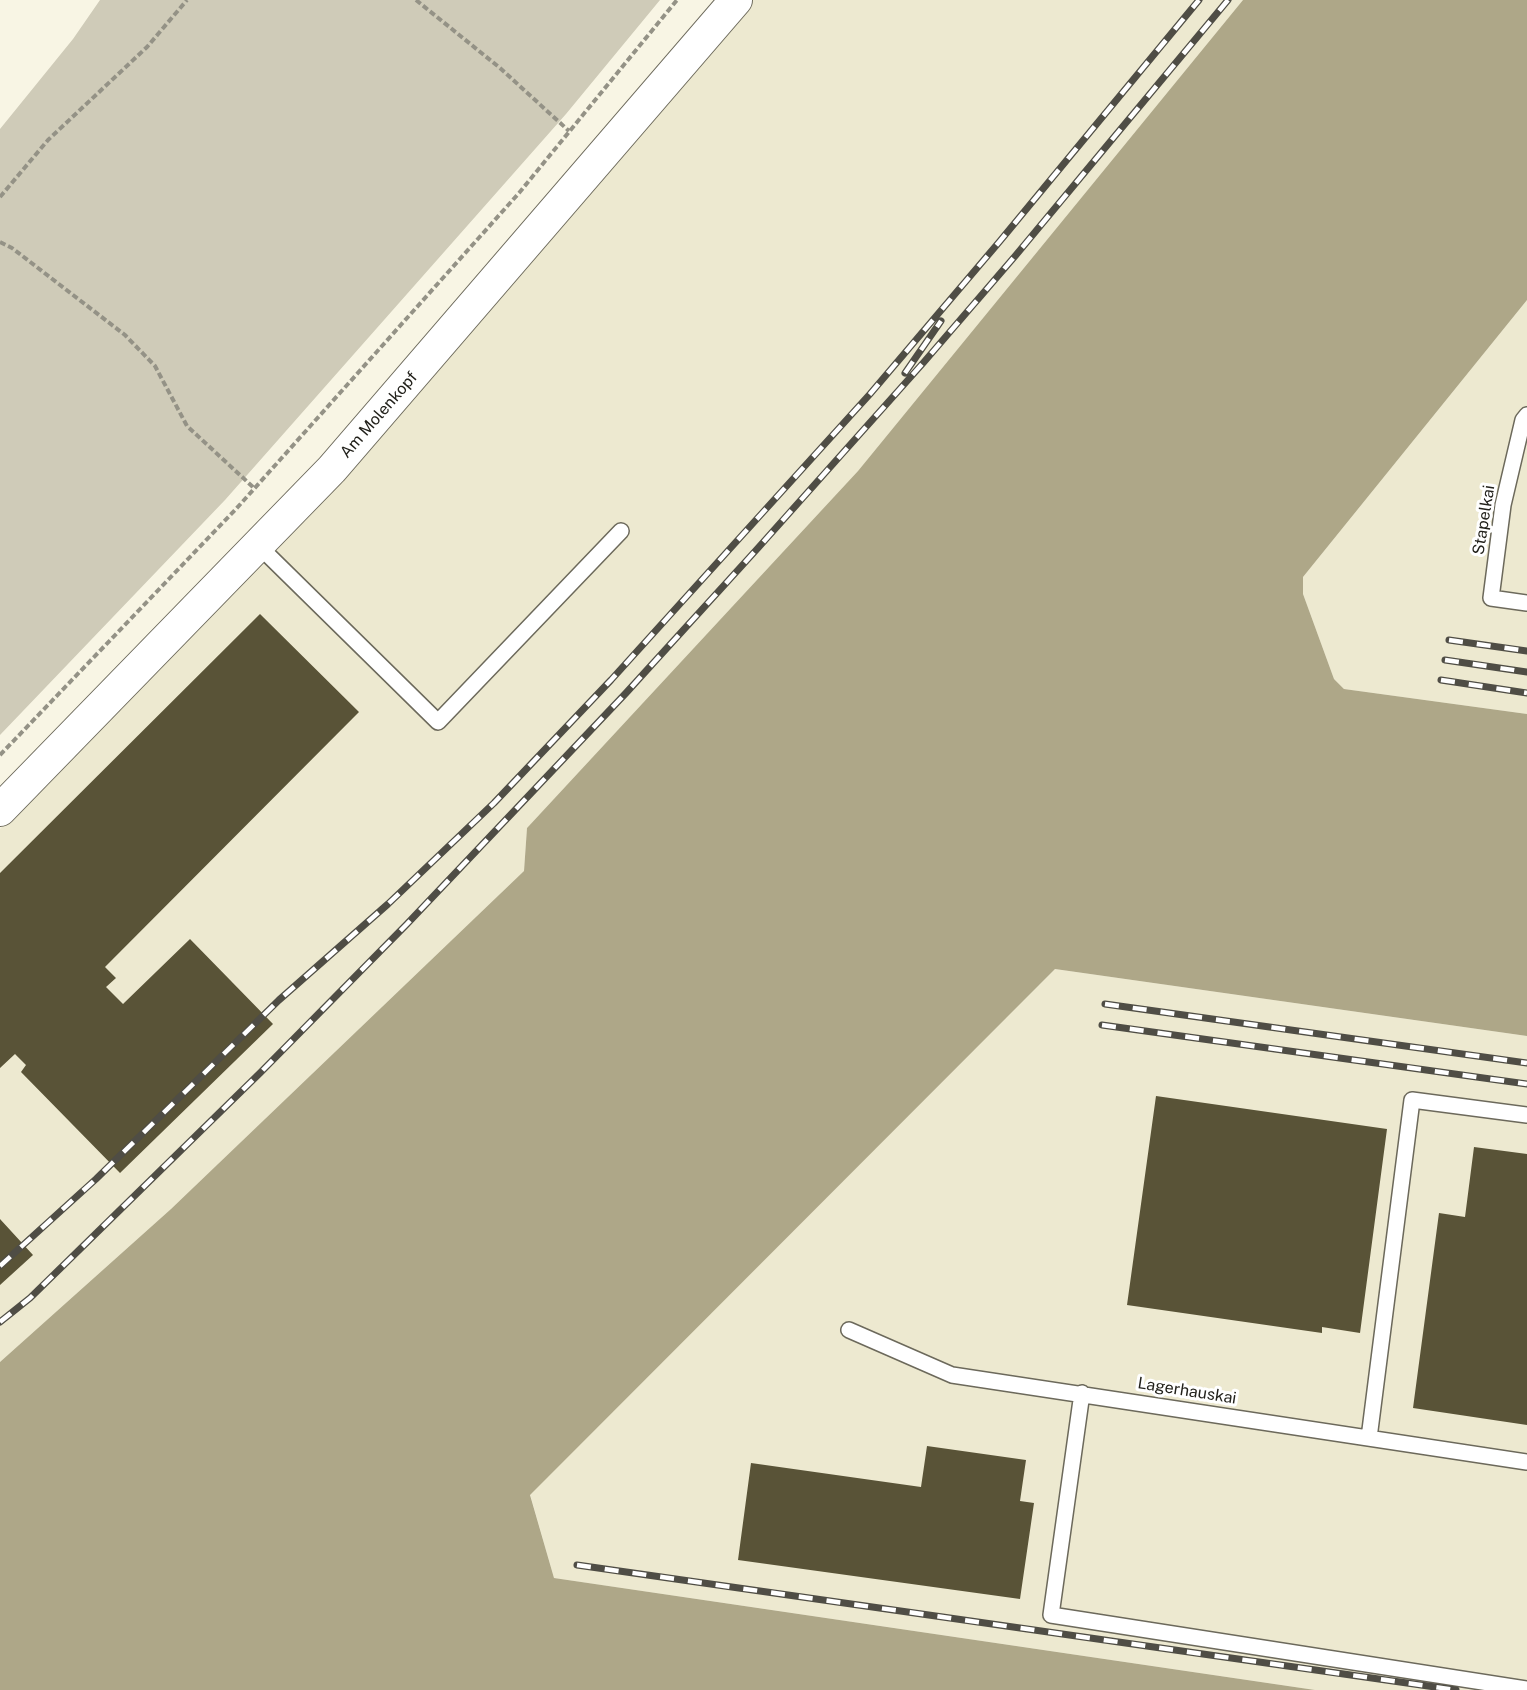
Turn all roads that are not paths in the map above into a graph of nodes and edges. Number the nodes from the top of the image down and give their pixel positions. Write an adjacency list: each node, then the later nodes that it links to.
1 (736, 0): 4 (street, Am Molenkopf)
2 (1527, 415): 5 (lane, Stapelkai)
3 (621, 531): 4 (lane)
4 (259, 546): 6 (street, Am Molenkopf)
5 (1527, 603)
6 (0, 810)
7 (1527, 1115): 10 (lane)
8 (849, 1330): 9 (lane, Lagerhauskai)
9 (1082, 1393): 10 (lane, Lagerhauskai); 12 (lane)
10 (1369, 1438): 11 (lane, Lagerhauskai)
11 (1527, 1462)
12 (1527, 1689)

